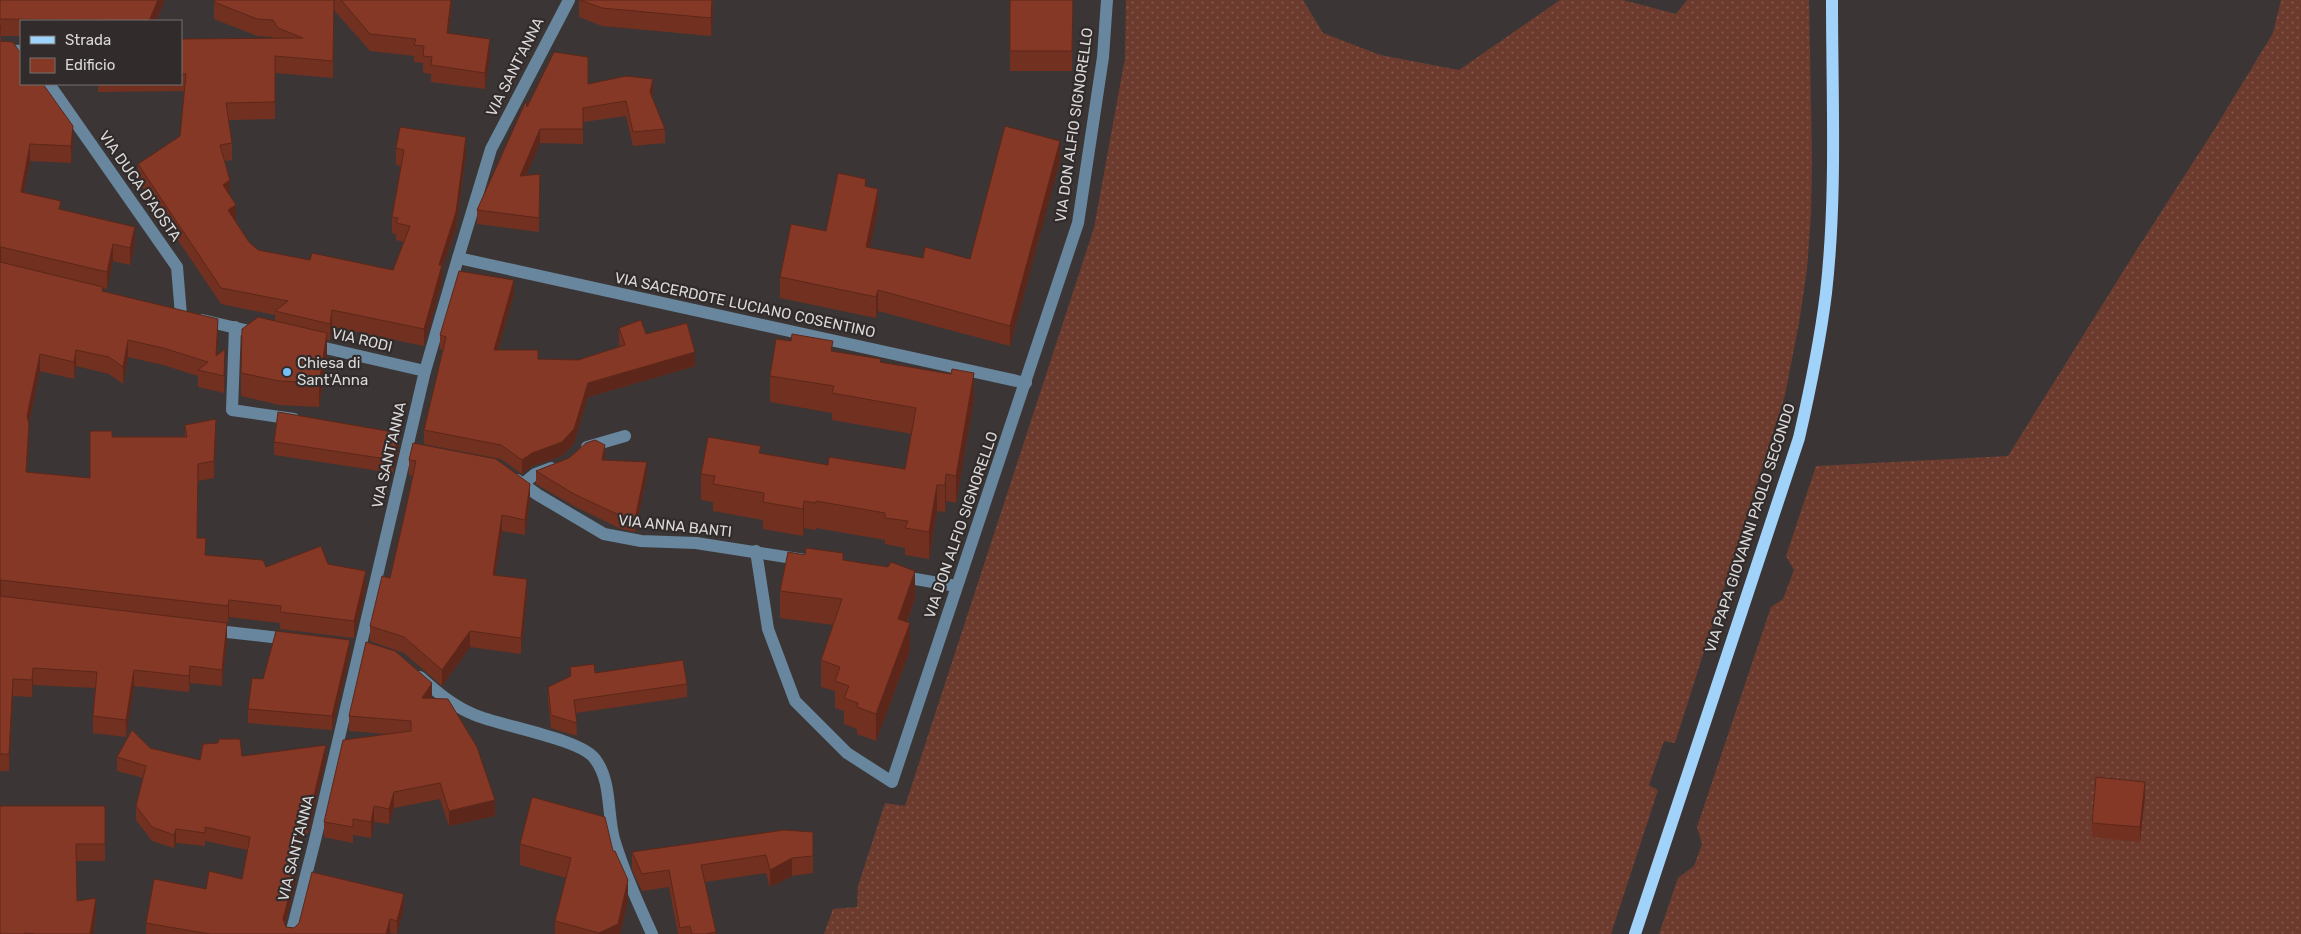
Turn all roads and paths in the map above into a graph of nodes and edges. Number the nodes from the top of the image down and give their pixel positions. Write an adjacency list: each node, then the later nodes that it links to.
1 (568, 0): 7 (street, VIA SANT'ANNA)
2 (1107, 0): 12 (street, VIA DON ALFIO SIGNORELLO)
3 (1832, 0): 28 (main road, VIA PAPA GIOVANNI PAOLO SECONDO)
4 (0, 50): 5 (street)
5 (20, 51)
6 (50, 85): 8 (street, VIA DUCA D'AOSTA)
7 (458, 258): 11 (street, VIA SANT'ANNA); 12 (street, VIA SACERDOTE LUCIANO COSENTINO)
8 (235, 328): 9 (street); 13 (street)
9 (271, 336)
10 (298, 342): 11 (street, VIA RODI)
11 (425, 371): 26 (street, VIA SANT'ANNA)
12 (1026, 383): 22 (street, VIA DON ALFIO SIGNORELLO)
13 (307, 422)
14 (625, 436): 15 (street)
15 (577, 453)
16 (566, 463): 18 (street)
17 (507, 473): 18 (street, VIA ANNA BANTI)
18 (522, 484): 19 (street, VIA ANNA BANTI)
19 (756, 551): 20 (street, VIA ANNA BANTI); 22 (street, VIA DON ALFIO SIGNORELLO)
20 (813, 561)
21 (890, 574): 22 (street)
22 (956, 586)
23 (195, 628): 24 (street)
24 (302, 641)
25 (413, 672): 27 (street)
26 (291, 934)
27 (652, 934)
28 (1635, 934)

